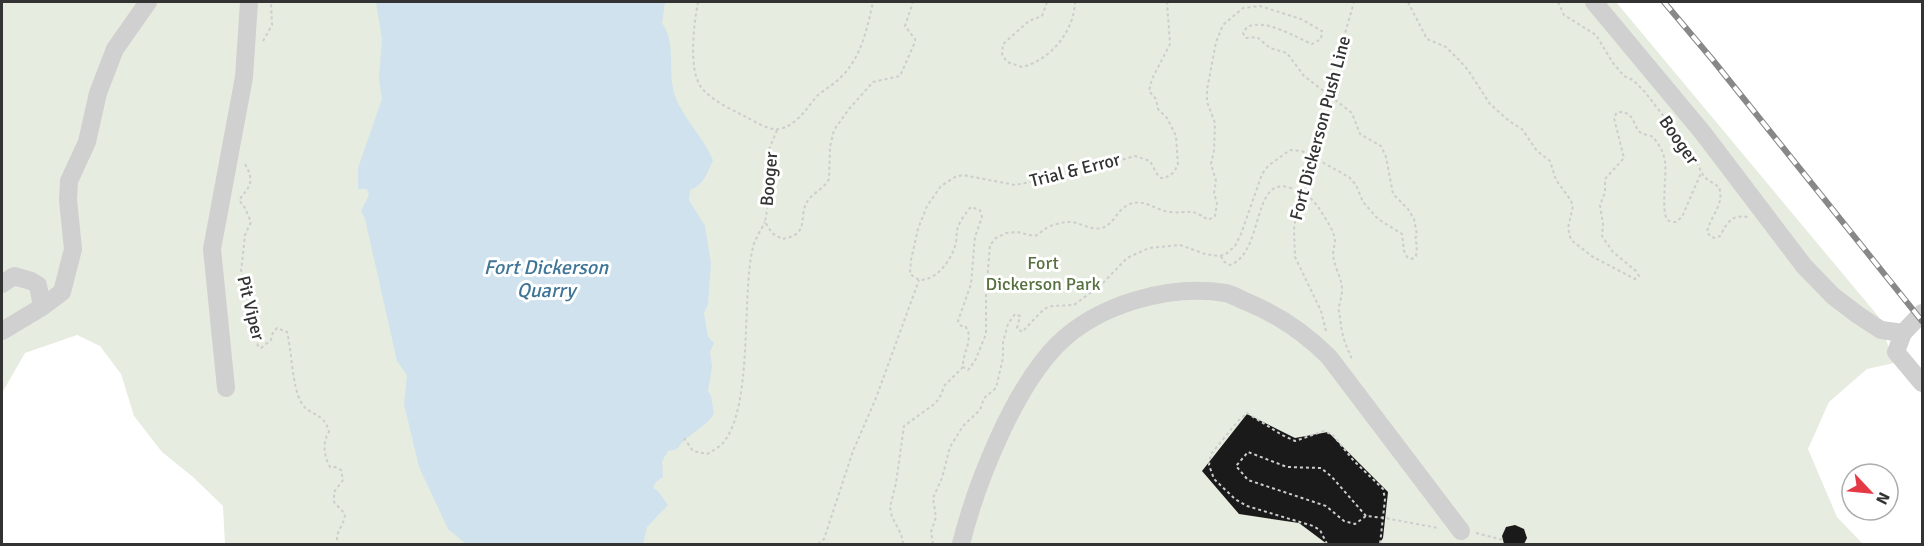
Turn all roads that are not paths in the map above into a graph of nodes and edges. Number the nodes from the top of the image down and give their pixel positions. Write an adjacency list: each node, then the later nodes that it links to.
1 (148, 2): 5 (street)
2 (249, 2): 10 (street)
3 (1594, 2): 8 (street)
4 (2, 284): 5 (street)
5 (42, 307): 7 (street)
6 (1923, 313): 8 (street)
7 (2, 331)
8 (1903, 333): 9 (street)
9 (1923, 383)
10 (226, 388)
11 (1461, 531): 12 (street)
12 (961, 544)

